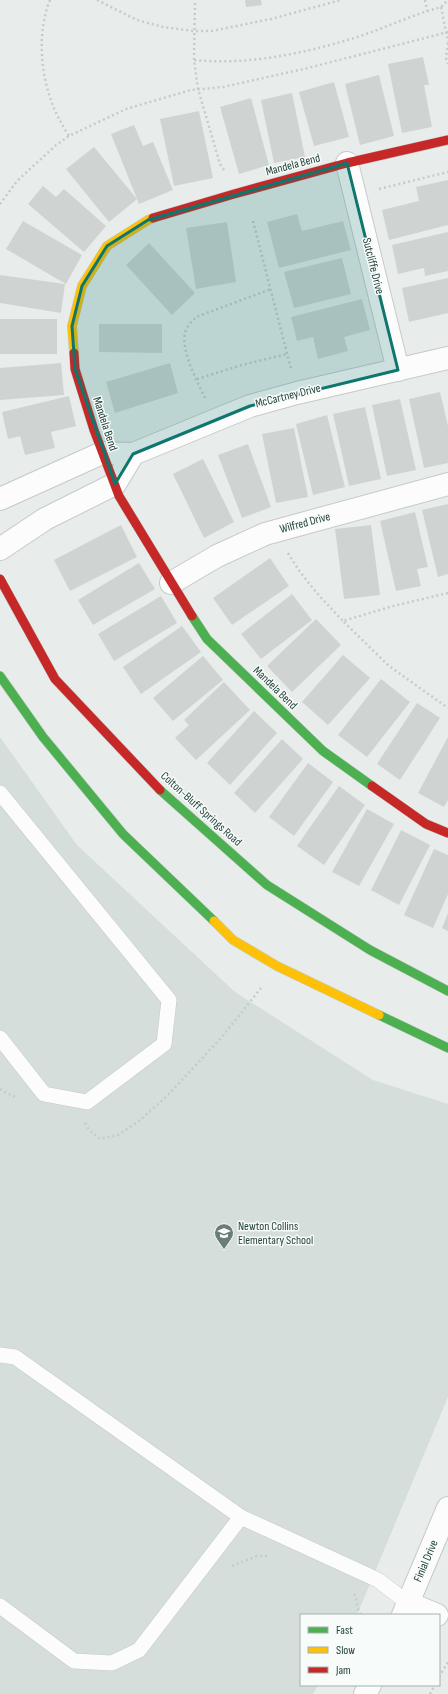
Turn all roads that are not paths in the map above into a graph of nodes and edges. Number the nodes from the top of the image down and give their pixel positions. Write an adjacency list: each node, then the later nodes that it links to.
1 (448, 140): 2 (street, Mandela Bend)
2 (347, 163): 4 (street, Sutcliffe Drive); 5 (street, Mandela Bend)
3 (448, 358): 4 (street, McCartney Drive)
4 (398, 370): 6 (street, McCartney Drive)
5 (102, 452): 6 (street, McCartney Drive); 7 (street, Mandela Bend); 9 (street, McCartney Drive)
6 (133, 454): 7 (street)
7 (115, 484): 10 (street); 12 (street, Mandela Bend)
8 (448, 484): 12 (street, Wilfred Drive)
9 (0, 499)
10 (0, 549)
11 (0, 579): 16 (street, Colton-Bluff Springs Road)
12 (171, 583): 15 (street, Mandela Bend)
13 (0, 676): 18 (street)
14 (0, 793): 17 (lane)
15 (448, 833)
16 (448, 991)
17 (0, 1038)
18 (448, 1048)
19 (0, 1355): 21 (lane)
20 (448, 1508): 23 (street, Finial Drive)
21 (241, 1517): 22 (lane); 23 (lane)
22 (0, 1606)
23 (406, 1609): 24 (street)
24 (429, 1614)

